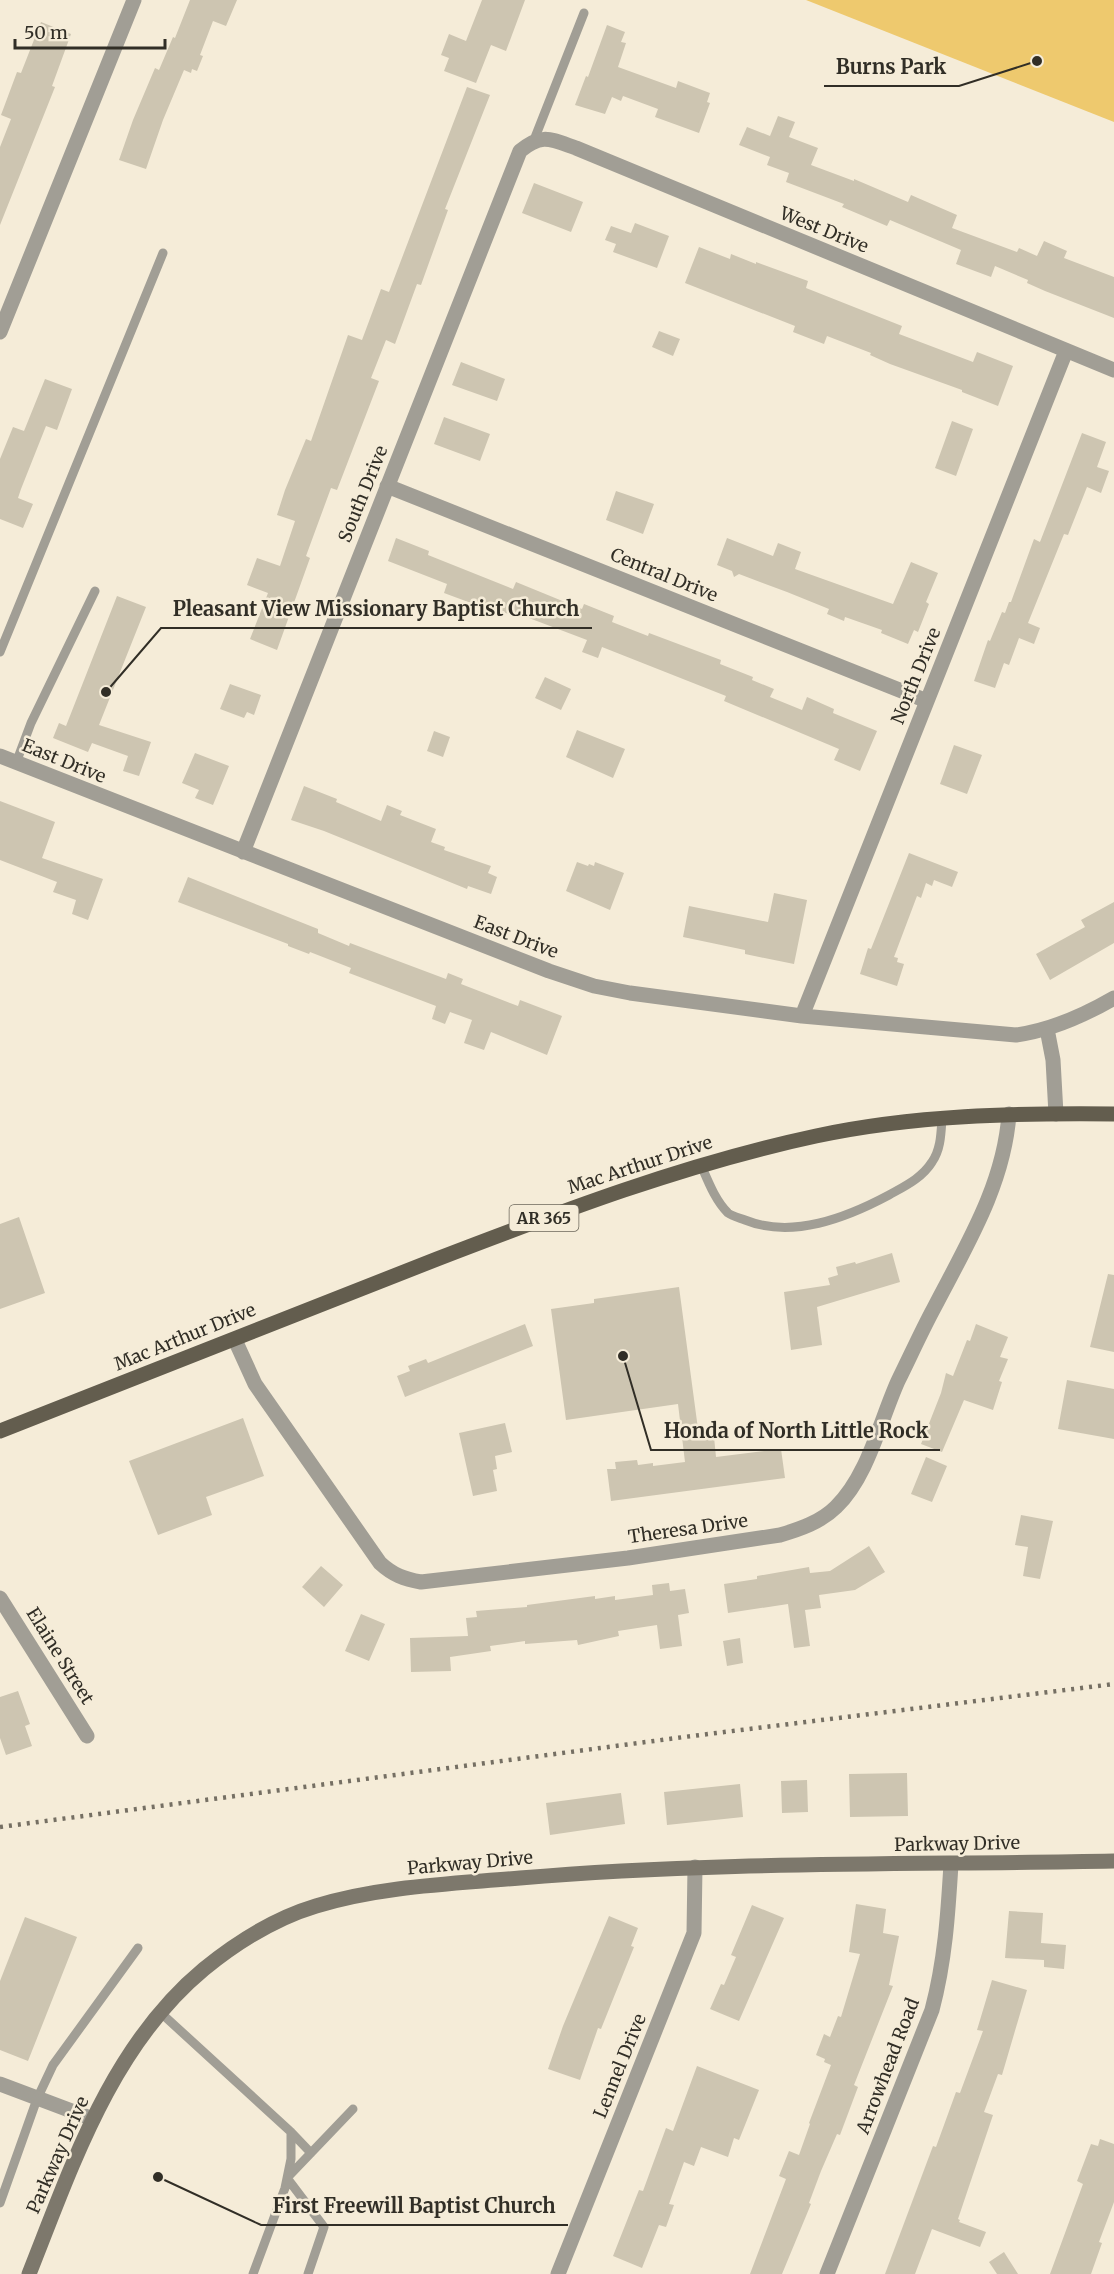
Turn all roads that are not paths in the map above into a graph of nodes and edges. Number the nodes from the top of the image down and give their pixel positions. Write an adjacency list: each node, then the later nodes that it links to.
1 (134, 0): 5 (street)
2 (584, 13): 3 (lane)
3 (534, 140): 6 (street, West Drive); 8 (street, South Drive)
4 (163, 253): 10 (lane)
5 (0, 332)
6 (1066, 351): 7 (street, West Drive); 11 (street, North Drive)
7 (1114, 370)
8 (387, 486): 11 (street, Central Drive); 14 (street, South Drive)
9 (95, 591): 13 (lane)
10 (0, 652)
11 (927, 701): 16 (street, North Drive)
12 (0, 756): 13 (street, East Drive)
13 (16, 763): 14 (street, East Drive)
14 (243, 852): 16 (street, East Drive)
15 (1114, 998): 17 (street, East Drive)
16 (802, 1016): 17 (street, East Drive)
17 (1047, 1029): 19 (street)
18 (1009, 1114): 19 (main road, Mac Arthur Drive / AR 365); 21 (main road, Mac Arthur Drive / AR 365); 23 (street, Theresa Drive)
19 (1056, 1114): 20 (main road, Mac Arthur Drive / AR 365)
20 (1114, 1114)
21 (942, 1118): 22 (main road, Mac Arthur Drive / AR 365); 22 (lane)
22 (701, 1165): 23 (main road, Mac Arthur Drive / AR 365)
23 (235, 1340): 24 (main road, Mac Arthur Drive / AR 365)
24 (0, 1431)
25 (0, 1598): 26 (street, Elaine Street)
26 (87, 1736)
27 (1114, 1861): 28 (street, Parkway Drive)
28 (951, 1864): 29 (street, Parkway Drive); 44 (street, Arrowhead Road)
29 (695, 1867): 31 (street, Parkway Drive); 43 (street, Lennel Drive)
30 (138, 1948): 33 (lane)
31 (161, 2013): 35 (street, Parkway Drive); 36 (lane)
32 (0, 2084): 33 (street)
33 (37, 2099): 35 (street); 39 (lane)
34 (353, 2109): 37 (lane)
35 (93, 2119): 40 (street, Parkway Drive)
36 (291, 2132): 37 (lane); 38 (lane)
37 (310, 2154): 38 (lane)
38 (287, 2178): 41 (lane); 42 (lane)
39 (0, 2203)
40 (29, 2274)
41 (253, 2274)
42 (308, 2274)
43 (558, 2274)
44 (827, 2274)

